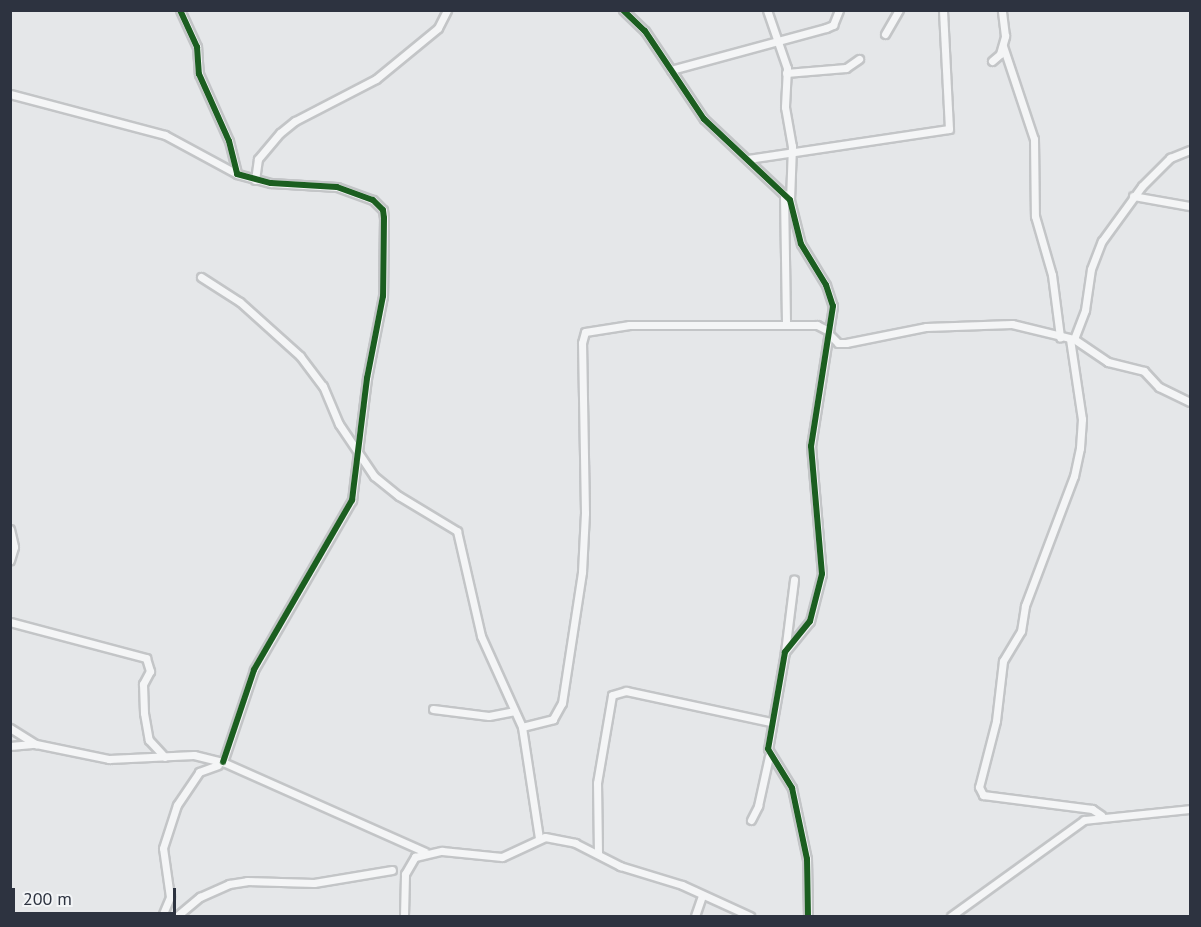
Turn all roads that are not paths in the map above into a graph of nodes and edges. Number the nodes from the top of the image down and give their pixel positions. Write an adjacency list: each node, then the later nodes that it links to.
1 (180, 10): 20 (street)
2 (447, 10): 21 (street)
3 (623, 10): 14 (street)
4 (767, 10): 10 (street)
5 (839, 10): 10 (street)
6 (899, 10): 9 (street)
7 (943, 10): 18 (street)
8 (1002, 10): 11 (street)
9 (885, 34)
10 (777, 42): 14 (street); 15 (street)
11 (1002, 45): 13 (street); 29 (street)
12 (859, 58): 15 (street)
13 (992, 61)
14 (671, 70): 19 (street)
15 (786, 73): 18 (street)
16 (10, 94): 20 (street)
17 (1191, 150): 23 (street)
18 (791, 153): 19 (street); 24 (street)
19 (748, 159): 22 (street)
20 (237, 174): 21 (street)
21 (255, 180): 32 (street)
22 (784, 194): 24 (street); 27 (street)
23 (1133, 196): 25 (street); 30 (street)
24 (790, 200): 28 (street)
25 (1191, 206)
26 (201, 277): 32 (street)
27 (786, 325): 28 (street); 41 (street)
28 (830, 333): 29 (street); 37 (street)
29 (1060, 337): 30 (street)
30 (1072, 339): 31 (street); 49 (street)
31 (1191, 402)
32 (358, 454): 39 (street); 47 (street)
33 (10, 529): 34 (street)
34 (10, 560)
35 (794, 580): 37 (street)
36 (10, 622): 46 (street)
37 (785, 652): 40 (street)
38 (433, 709): 39 (street)
39 (514, 711): 41 (street)
40 (771, 722): 45 (street); 53 (street)
41 (522, 727): 51 (street)
42 (10, 728): 43 (street)
43 (36, 744): 44 (street); 46 (street)
44 (10, 746)
45 (769, 756): 50 (street); 61 (street)
46 (165, 757): 47 (street)
47 (222, 764): 52 (street); 56 (street)
48 (1191, 808): 49 (street)
49 (1101, 815): 62 (street)
50 (751, 820)
51 (539, 838): 52 (street); 53 (street)
52 (425, 852): 58 (street)
53 (598, 853): 55 (street)
54 (392, 870): 57 (street)
55 (702, 896): 59 (street); 60 (street)
56 (162, 916)
57 (177, 916)
58 (404, 916)
59 (695, 916)
60 (750, 916)
61 (808, 916)
62 (951, 916)

